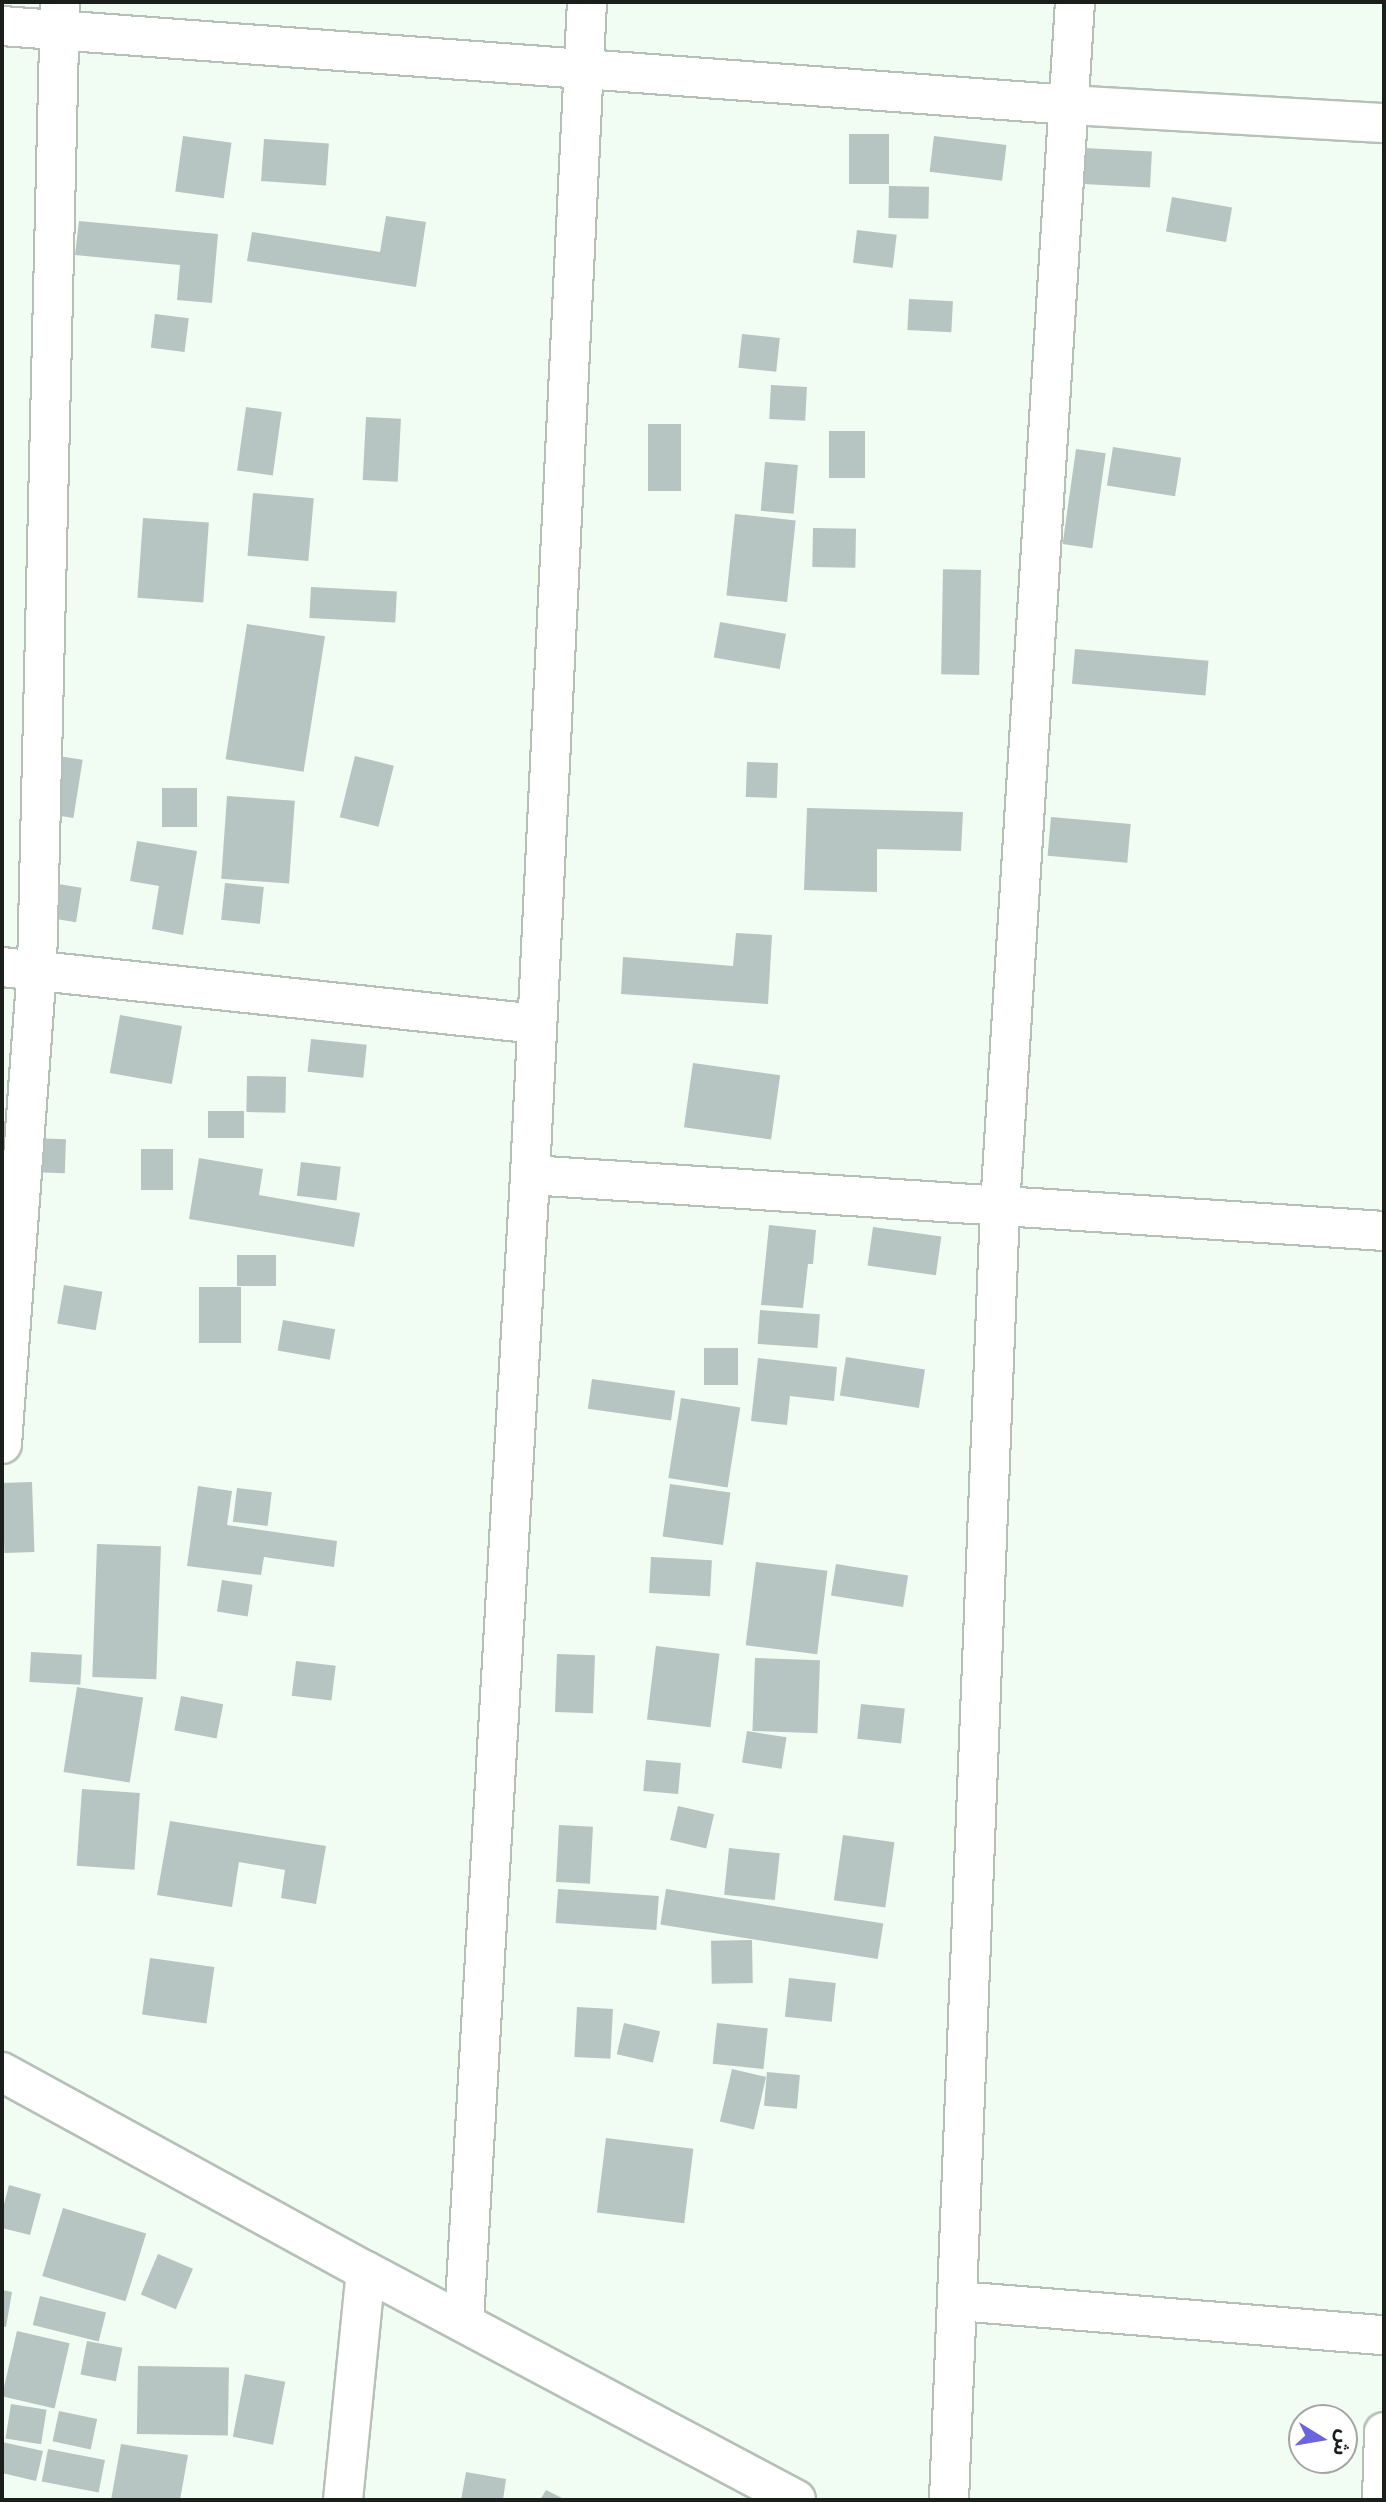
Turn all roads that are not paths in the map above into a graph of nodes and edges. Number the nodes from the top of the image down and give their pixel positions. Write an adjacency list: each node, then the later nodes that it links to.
1 (587, 2): 5 (street)
2 (1075, 2): 6 (street)
3 (59, 17): 4 (street); 5 (street); 8 (street)
4 (2, 26)
5 (583, 69): 6 (street); 9 (street)
6 (1069, 105): 7 (street); 11 (street)
7 (1384, 123)
8 (19, 968): 9 (street); 13 (street)
9 (537, 1024): 10 (street)
10 (530, 1175): 11 (street); 17 (street)
11 (1000, 1207): 12 (street); 16 (street)
12 (1384, 1231)
13 (2, 1444)
14 (2, 2071): 15 (street)
15 (366, 2271): 17 (street); 21 (street)
16 (958, 2301): 18 (street); 22 (street)
17 (464, 2321): 20 (street)
18 (1384, 2335)
19 (1384, 2432): 23 (street)
20 (786, 2498)
21 (343, 2500)
22 (949, 2500)
23 (1382, 2500)

